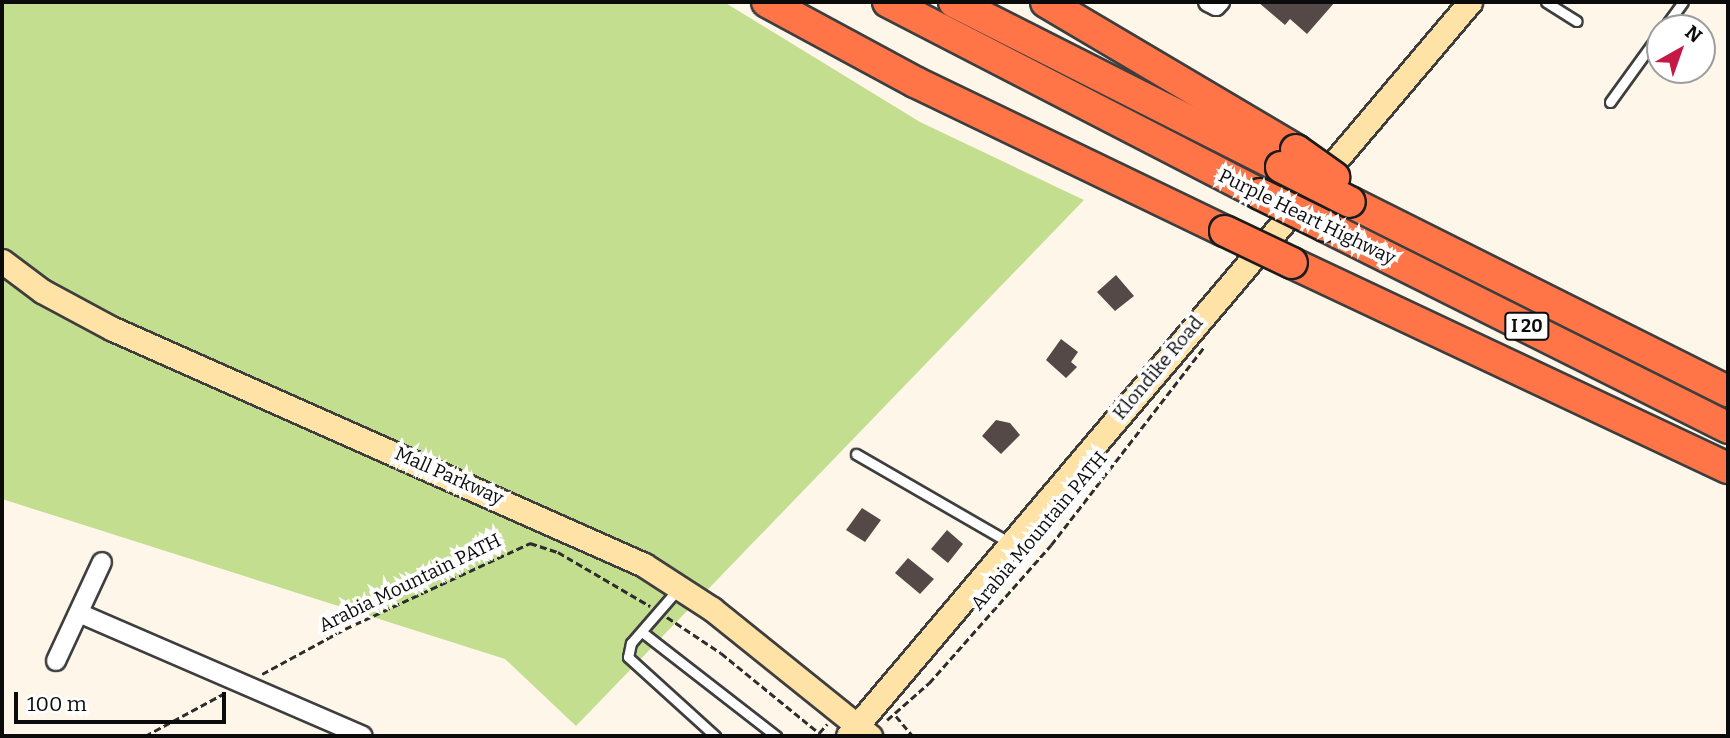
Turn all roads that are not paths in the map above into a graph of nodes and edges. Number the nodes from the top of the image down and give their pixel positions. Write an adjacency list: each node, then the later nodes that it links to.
1 (767, 2): 17 (highway, bridge)
2 (888, 2): 15 (highway, Purple Heart Highway / I 20, bridge)
3 (954, 2): 12 (highway, Purple Heart Highway / I 20)
4 (1046, 2): 12 (highway)
5 (1208, 2): 6 (street)
6 (1220, 2)
7 (1546, 2): 9 (lane)
8 (1464, 4): 18 (street, Klondike Road)
9 (1576, 21)
10 (1646, 52): 11 (lane)
11 (1610, 102)
12 (1288, 159): 14 (highway, Purple Heart Highway / I 20, bridge)
13 (2, 261): 20 (street, Mall Parkway)
14 (1728, 391)
15 (1728, 428)
16 (856, 453): 18 (lane)
17 (1728, 468)
18 (1010, 544): 24 (street, Klondike Road)
19 (102, 562): 21 (street)
20 (679, 588): 22 (lane); 24 (street, Mall Parkway)
21 (79, 613): 23 (street); 25 (street)
22 (642, 632): 26 (lane); 27 (lane)
23 (56, 661)
24 (858, 733)
25 (363, 736)
26 (715, 736)
27 (776, 736)

